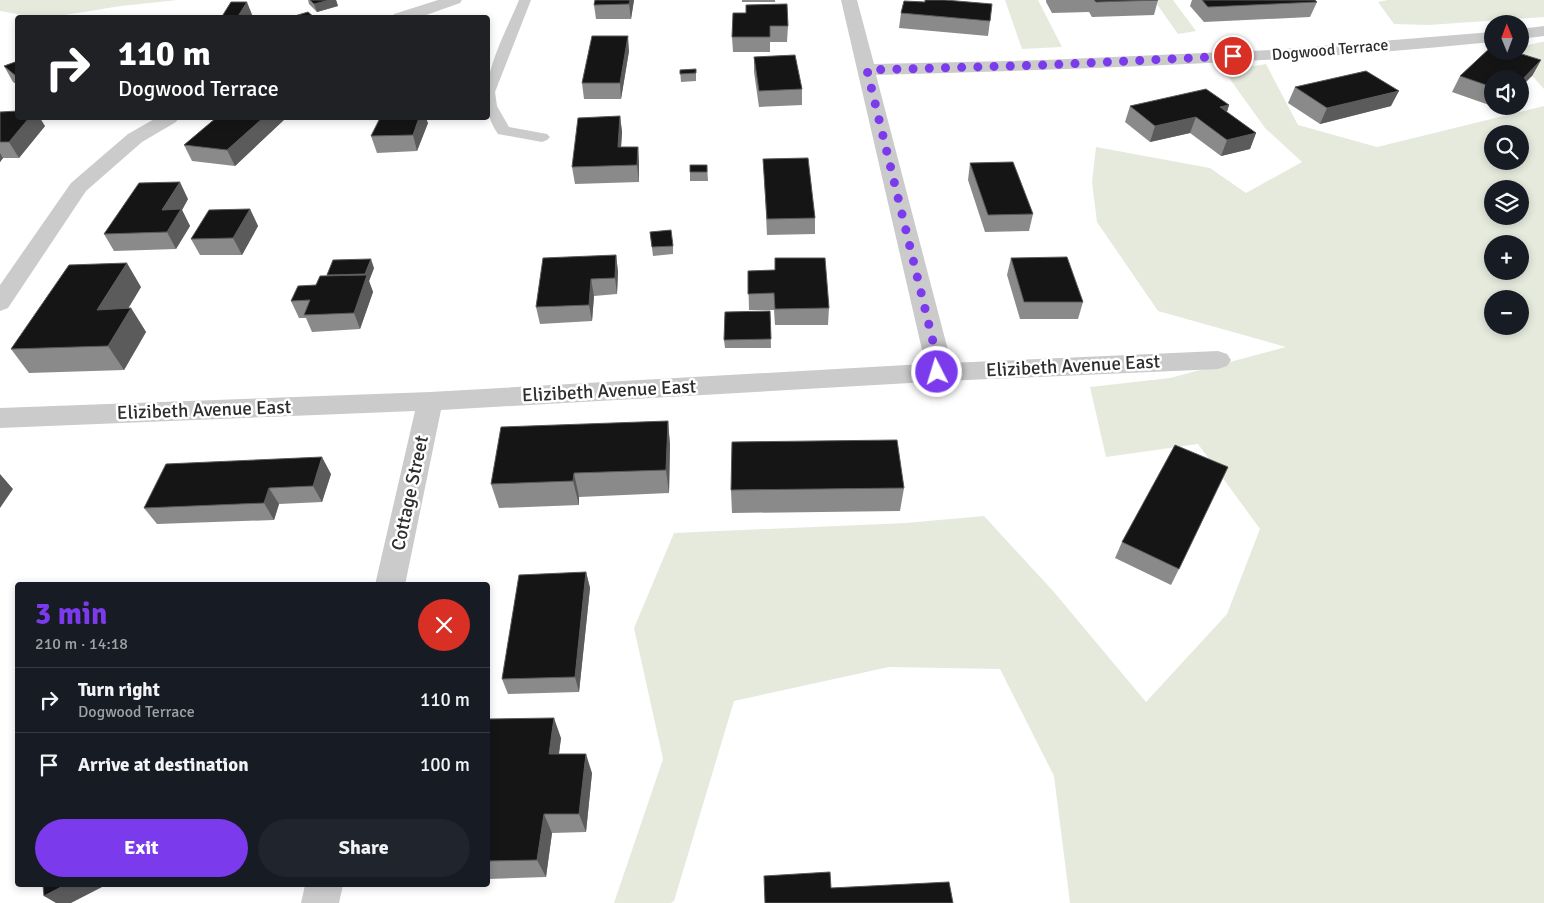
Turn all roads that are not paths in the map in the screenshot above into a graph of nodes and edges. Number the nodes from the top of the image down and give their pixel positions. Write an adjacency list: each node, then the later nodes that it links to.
1 (454, 0): 4 (street)
2 (525, 0): 9 (lane)
3 (849, 0): 8 (street)
4 (409, 15)
5 (1544, 31): 6 (street)
6 (1529, 33)
7 (1484, 38): 8 (street, Dogwood Terrace)
8 (867, 70): 15 (street)
9 (490, 88)
10 (490, 106): 12 (lane)
11 (166, 120): 13 (street)
12 (542, 137)
13 (0, 303)
14 (1218, 360): 15 (street, Elizibeth Avenue East)
15 (937, 372): 16 (street, Elizibeth Avenue East)
16 (430, 401): 17 (street, Elizibeth Avenue East); 18 (street, Cottage Street)
17 (0, 418)
18 (391, 582)
19 (324, 887): 20 (street)
20 (320, 903)

